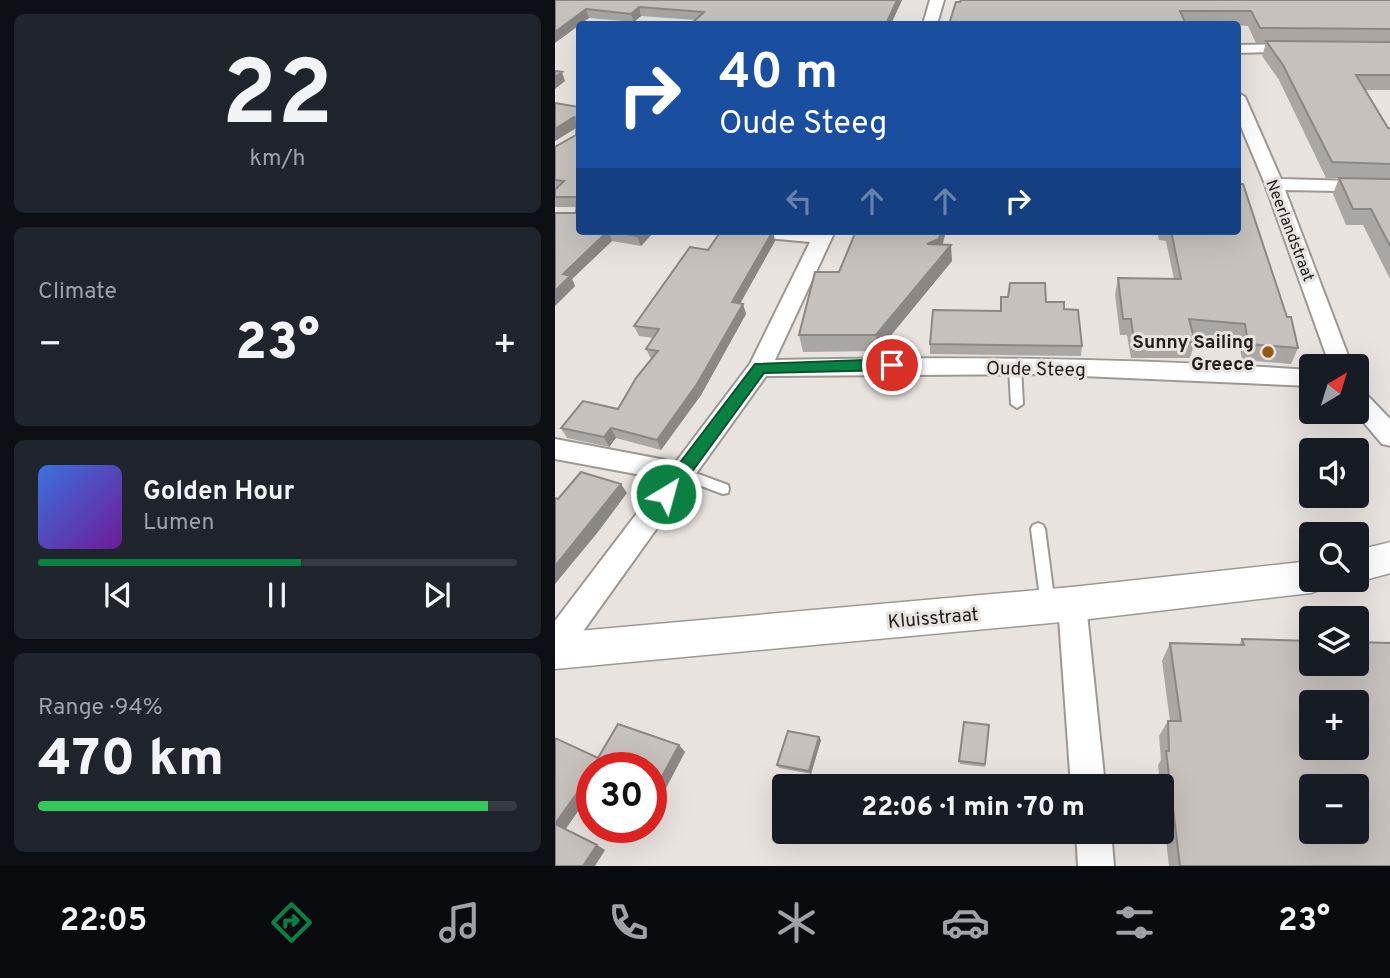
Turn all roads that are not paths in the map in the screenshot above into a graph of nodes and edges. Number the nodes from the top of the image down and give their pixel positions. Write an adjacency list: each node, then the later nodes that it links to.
1 (937, 0): 2 (street)
2 (931, 21)
3 (1312, 48): 4 (street)
4 (1241, 49)
5 (1241, 106): 6 (street, Neerlandstraat)
6 (1274, 184): 7 (street); 9 (street, Neerlandstraat)
7 (1390, 187)
8 (823, 235): 11 (street)
9 (1337, 354)
10 (1015, 367): 11 (street, Oude Steeg); 12 (street, Oude Steeg); 13 (lane)
11 (760, 368): 17 (street)
12 (1299, 377)
13 (1017, 404)
14 (1369, 413): 15 (street)
15 (1390, 437)
16 (555, 449): 17 (street)
17 (682, 473): 18 (lane); 24 (street)
18 (723, 489)
19 (1038, 529): 23 (lane)
20 (1390, 557): 21 (street)
21 (1369, 563)
22 (1299, 578): 23 (street, Kluisstraat)
23 (1060, 605): 25 (street, Kluisstraat); 26 (street)
24 (555, 645)
25 (555, 651)
26 (1086, 774)
27 (1094, 844): 28 (street)
28 (1096, 866)

